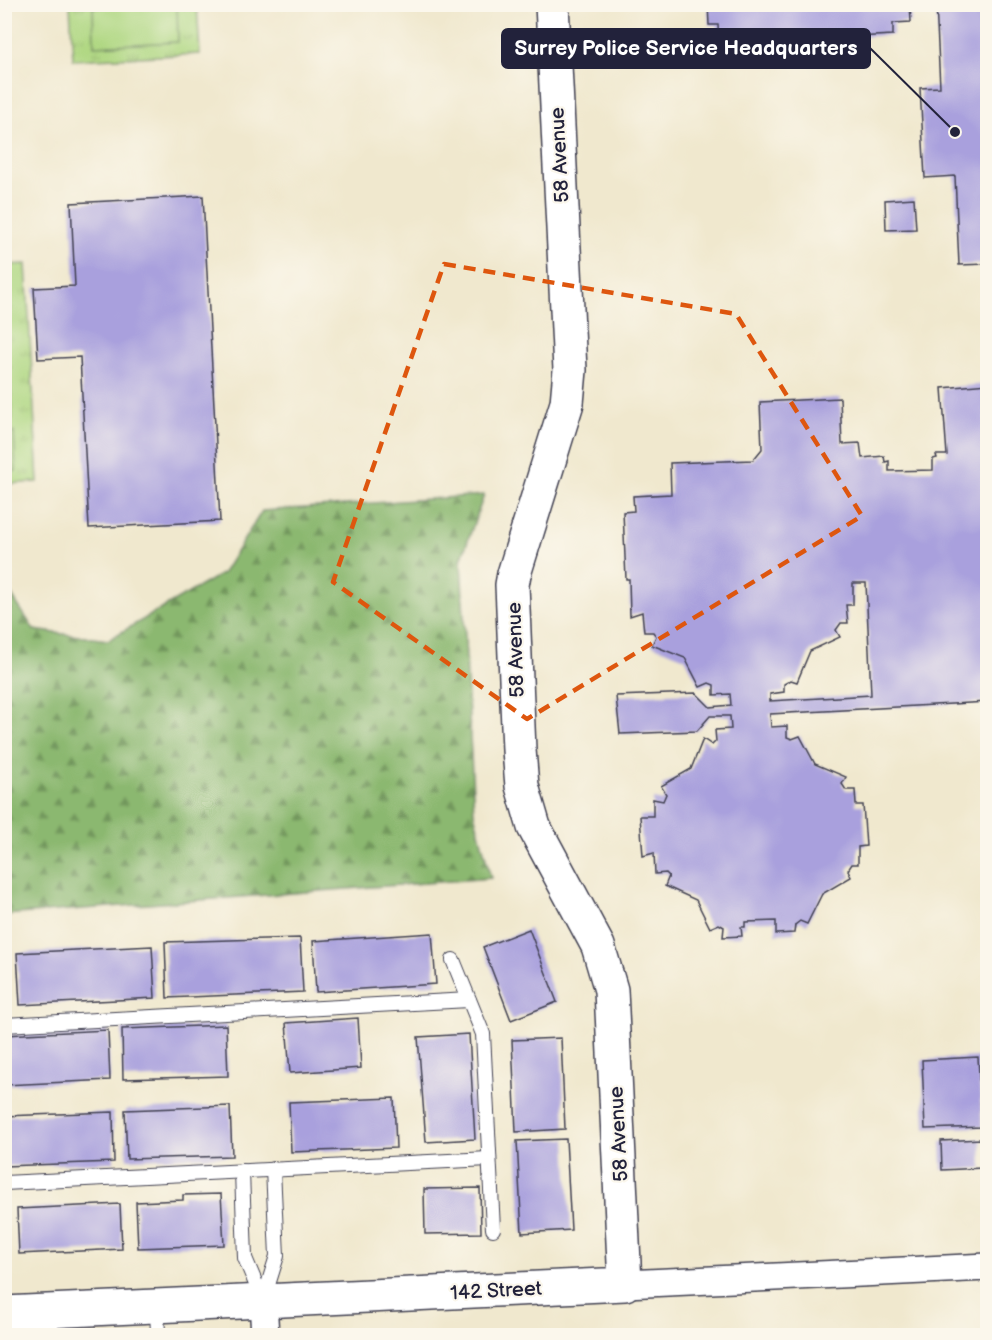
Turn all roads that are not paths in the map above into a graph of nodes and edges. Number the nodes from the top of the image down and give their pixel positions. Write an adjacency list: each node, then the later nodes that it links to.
1 (552, 4): 11 (street, 58 Avenue)
2 (453, 960): 3 (lane)
3 (469, 1000): 4 (lane); 5 (lane)
4 (4, 1025)
5 (489, 1159): 6 (lane); 9 (lane)
6 (273, 1169): 7 (lane); 12 (lane)
7 (242, 1171): 8 (lane); 12 (lane)
8 (4, 1183)
9 (493, 1229)
10 (987, 1267): 11 (street, 142 Street)
11 (625, 1284): 12 (street, 142 Street)
12 (263, 1301): 14 (street, 142 Street); 15 (street)
13 (4, 1313): 14 (street, 142 Street)
14 (157, 1321)
15 (265, 1335)

